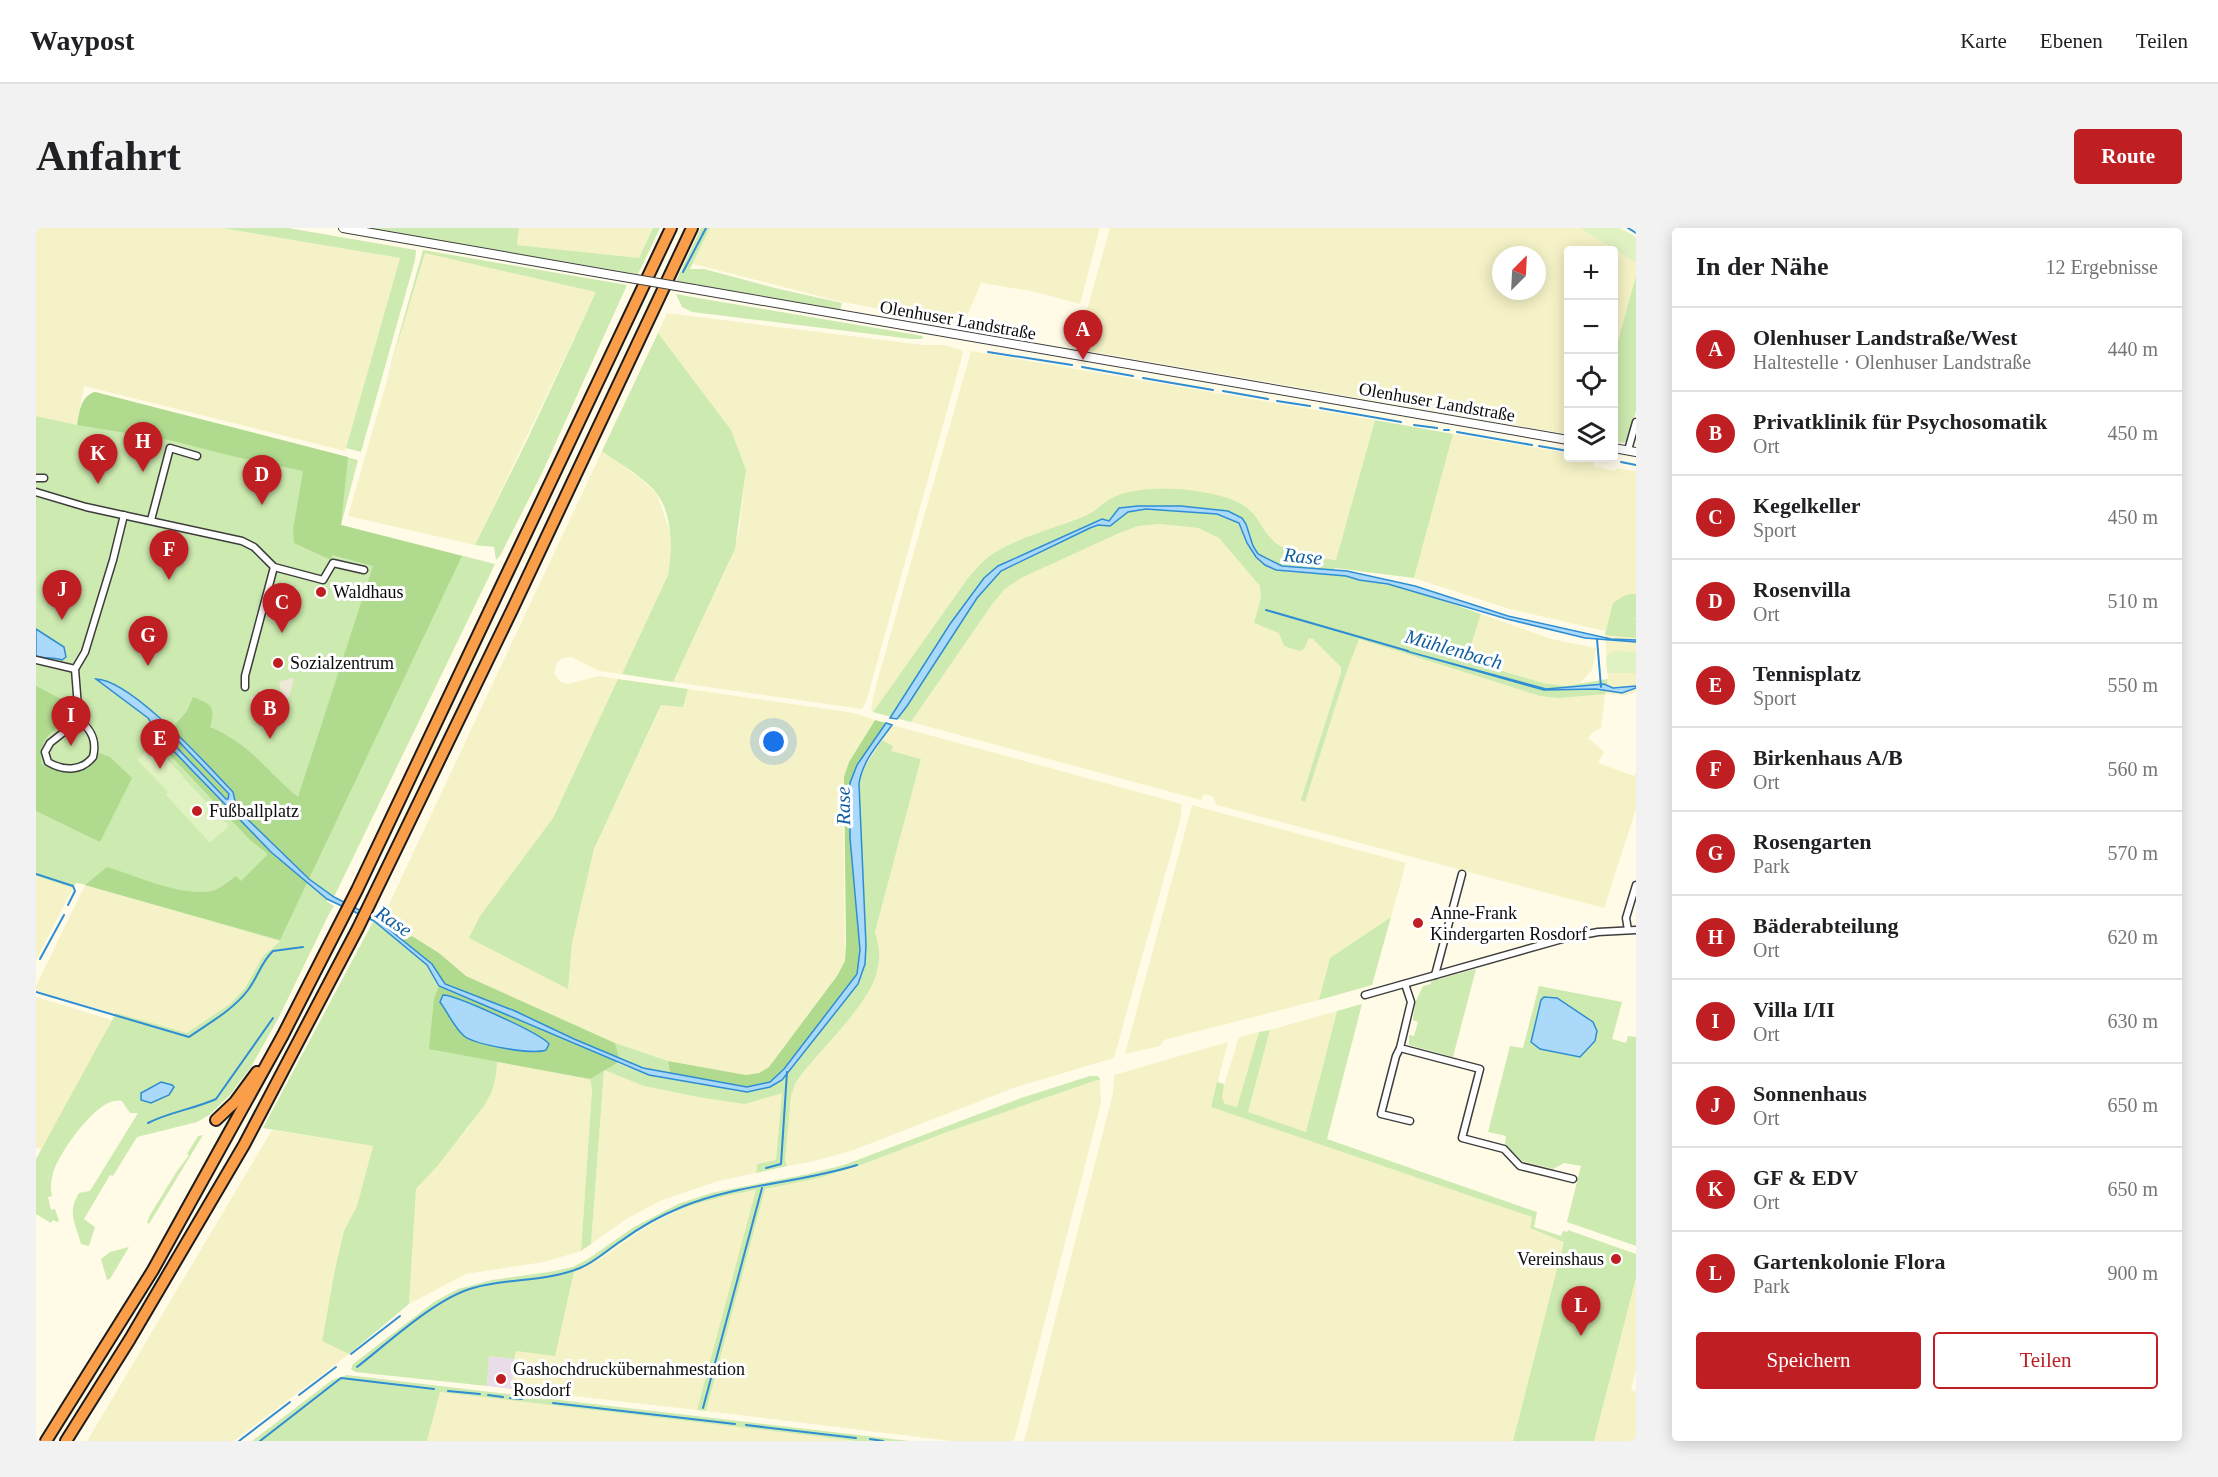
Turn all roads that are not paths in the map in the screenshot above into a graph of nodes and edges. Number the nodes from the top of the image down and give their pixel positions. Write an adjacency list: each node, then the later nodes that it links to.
1 (343, 228): 5 (street, Olenhuser Landstraße, bridge)
2 (671, 228): 26 (highway)
3 (693, 228): 32 (highway)
4 (1636, 422): 6 (street)
5 (1564, 439)
6 (1632, 451)
7 (197, 456): 12 (street)
8 (36, 478): 9 (street)
9 (44, 478)
10 (36, 492): 11 (street)
11 (124, 515): 12 (street); 16 (street)
12 (151, 520): 13 (street)
13 (274, 567): 14 (street); 17 (street)
14 (364, 570)
15 (36, 660): 16 (street)
16 (75, 669): 18 (street)
17 (245, 687)
18 (79, 720): 18 (street)
19 (1462, 874): 23 (street)
20 (1636, 885): 21 (street)
21 (1628, 930): 22 (street); 23 (street)
22 (1636, 930)
23 (1435, 975): 24 (street)
24 (1405, 984): 25 (street); 27 (street)
25 (1365, 995)
26 (283, 1035): 28 (highway); 31 (highway)
27 (1400, 1048): 29 (street); 30 (street)
28 (216, 1120)
29 (1410, 1121)
30 (1573, 1179)
31 (46, 1441)
32 (66, 1441)

